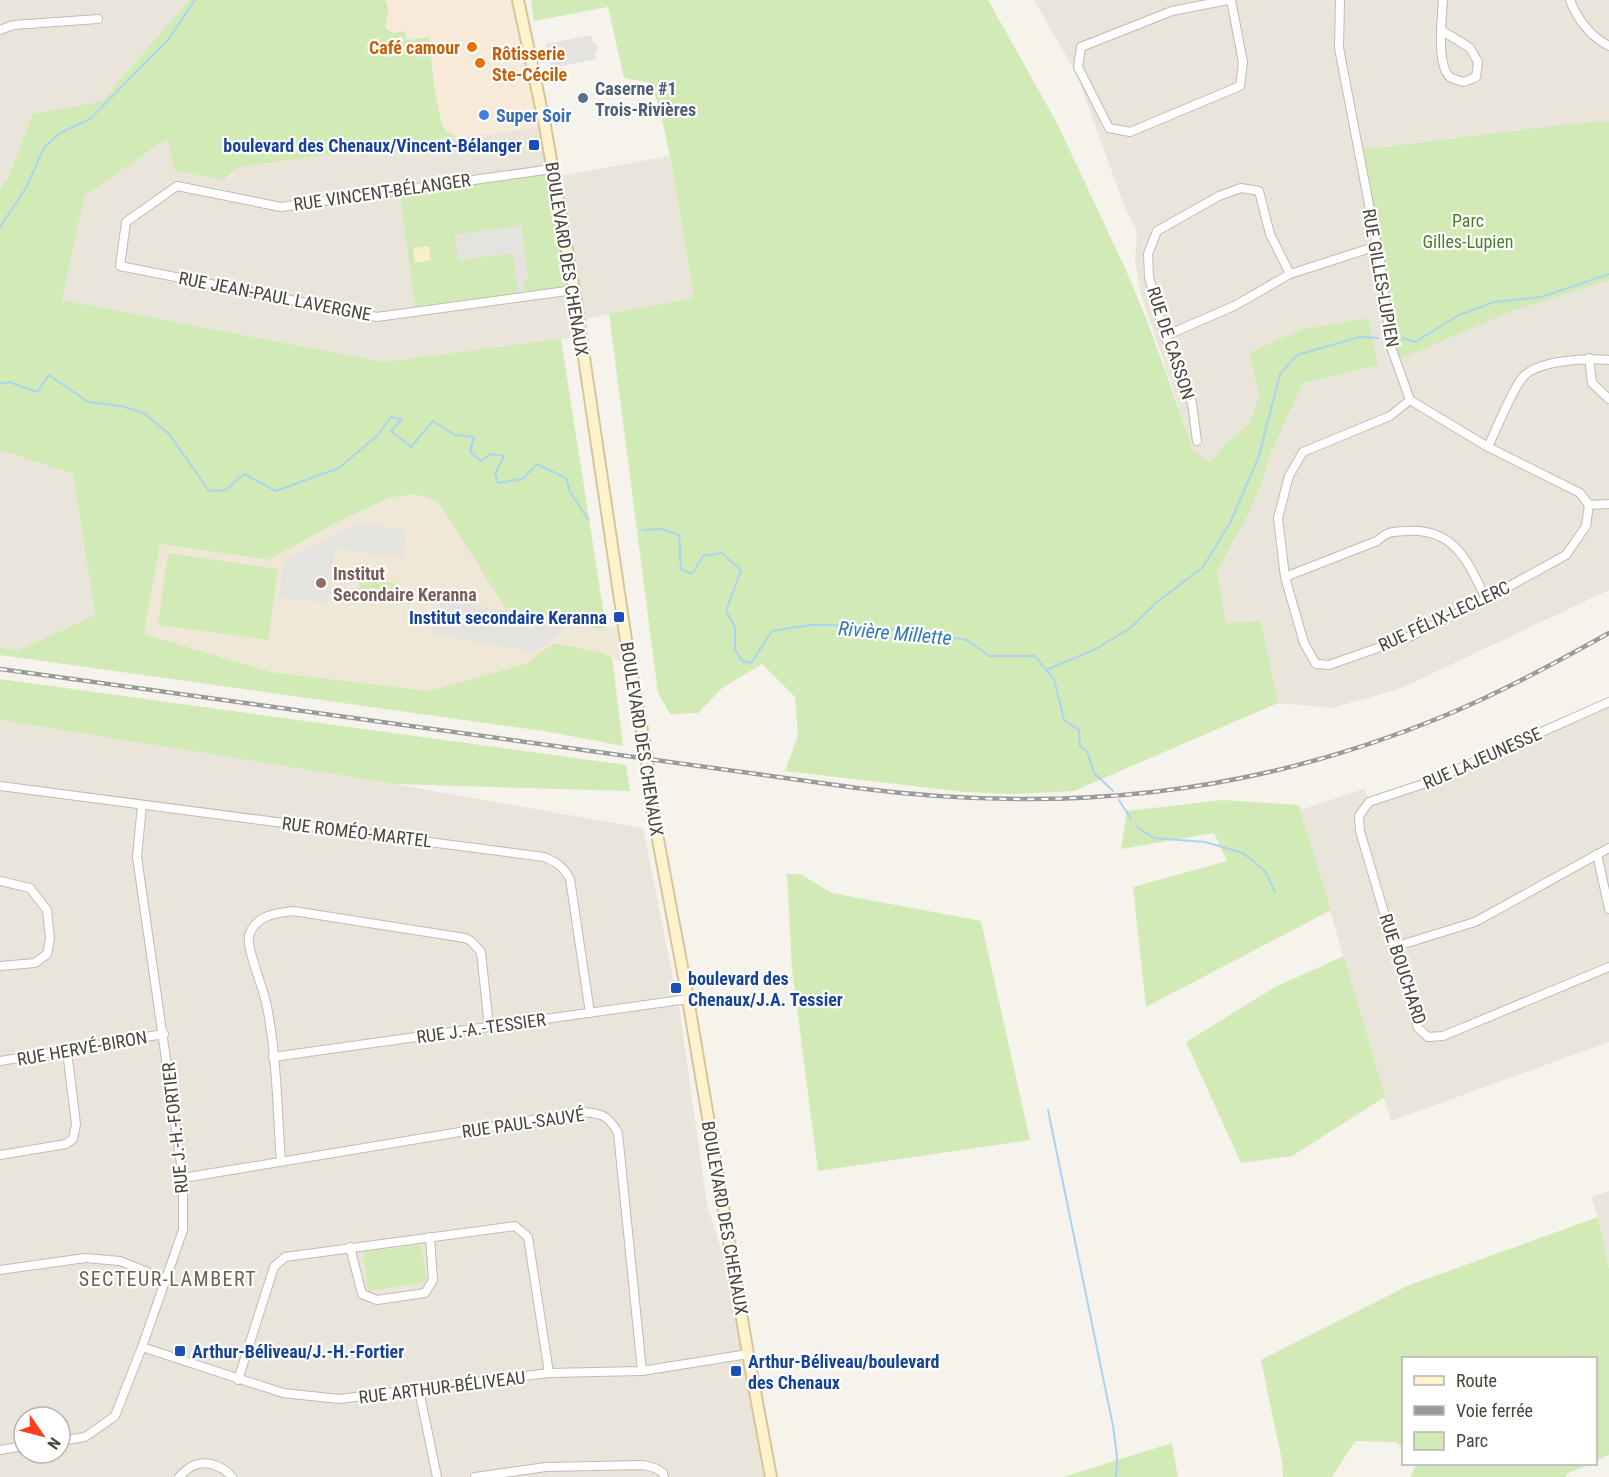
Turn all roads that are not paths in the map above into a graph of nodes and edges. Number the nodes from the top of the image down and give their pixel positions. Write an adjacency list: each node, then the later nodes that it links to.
1 (518, 0): 10 (main road, BOULEVARD DES CHENAUX)
2 (1230, 0): 2 (street)
3 (1340, 0): 11 (street, RUE GILLES-LUPIEN)
4 (1443, 0): 8 (street)
5 (1570, 0): 9 (street)
6 (98, 19): 7 (street)
7 (0, 30)
8 (1441, 30): 8 (street)
9 (1609, 46)
10 (552, 169): 12 (street, RUE VINCENT-BÉLANGER); 14 (main road, BOULEVARD DES CHENAUX)
11 (1377, 246): 13 (street); 19 (street, RUE GILLES-LUPIEN)
12 (120, 266): 14 (street, RUE JEAN-PAUL LAVERGNE)
13 (1290, 274): 15 (street); 15 (street, RUE DE CASSON)
14 (574, 290): 37 (main road, BOULEVARD DES CHENAUX)
15 (1165, 336): 20 (street, RUE DE CASSON)
16 (1589, 358): 17 (street); 18 (street); 21 (street)
17 (1609, 360)
18 (1609, 399)
19 (1410, 400): 21 (street); 24 (street, RUE FÉLIX-LECLERC)
20 (1197, 441)
21 (1488, 447): 23 (street)
22 (1609, 504): 23 (street)
23 (1589, 505): 25 (street, RUE FÉLIX-LECLERC)
24 (1285, 577): 25 (street); 25 (street, RUE FÉLIX-LECLERC)
25 (1486, 599)
26 (1609, 702): 29 (street, RUE LAJEUNESSE)
27 (0, 786): 28 (street, RUE ROMÉO-MARTEL)
28 (142, 805): 38 (street, RUE ROMÉO-MARTEL); 40 (street, RUE J.-H.-FORTIER)
29 (1359, 816): 34 (street, RUE BOUCHARD)
30 (1609, 848): 31 (street)
31 (1597, 854): 33 (street); 34 (street)
32 (0, 882): 35 (street)
33 (1609, 909)
34 (1394, 946): 36 (street, RUE BOUCHARD)
35 (0, 966)
36 (1609, 967)
37 (688, 999): 38 (street, RUE J.-A.-TESSIER); 52 (main road, BOULEVARD DES CHENAUX)
38 (590, 1012): 39 (street, RUE J.-A.-TESSIER)
39 (489, 1027): 42 (street, RUE J.-A.-TESSIER); 42 (street)
40 (164, 1034): 41 (street, RUE HERVÉ-BIRON); 46 (street, RUE J.-H.-FORTIER)
41 (67, 1051): 43 (street, RUE HERVÉ-BIRON); 44 (street)
42 (273, 1057): 45 (street)
43 (0, 1061)
44 (0, 1155)
45 (281, 1161): 46 (street, RUE PAUL-SAUVÉ); 53 (street, RUE PAUL-SAUVÉ)
46 (183, 1178): 50 (street, RUE J.-H.-FORTIER)
47 (430, 1237): 48 (street); 48 (street); 54 (street)
48 (350, 1247): 55 (street)
49 (0, 1270): 50 (street)
50 (165, 1279): 51 (street, RUE J.-H.-FORTIER)
51 (142, 1347): 55 (street, RUE ARTHUR-BÉLIVEAU); 57 (street, RUE J.-H.-FORTIER)
52 (748, 1354): 53 (street, RUE ARTHUR-BÉLIVEAU); 63 (main road, BOULEVARD DES CHENAUX)
53 (642, 1371): 54 (street, RUE ARTHUR-BÉLIVEAU)
54 (549, 1373): 56 (street, RUE ARTHUR-BÉLIVEAU)
55 (238, 1380): 56 (street, RUE ARTHUR-BÉLIVEAU)
56 (419, 1390): 60 (street)
57 (72, 1439)
58 (179, 1477): 59 (street)
59 (232, 1477)
60 (437, 1477)
61 (475, 1477): 62 (street)
62 (664, 1477)
63 (771, 1477)

